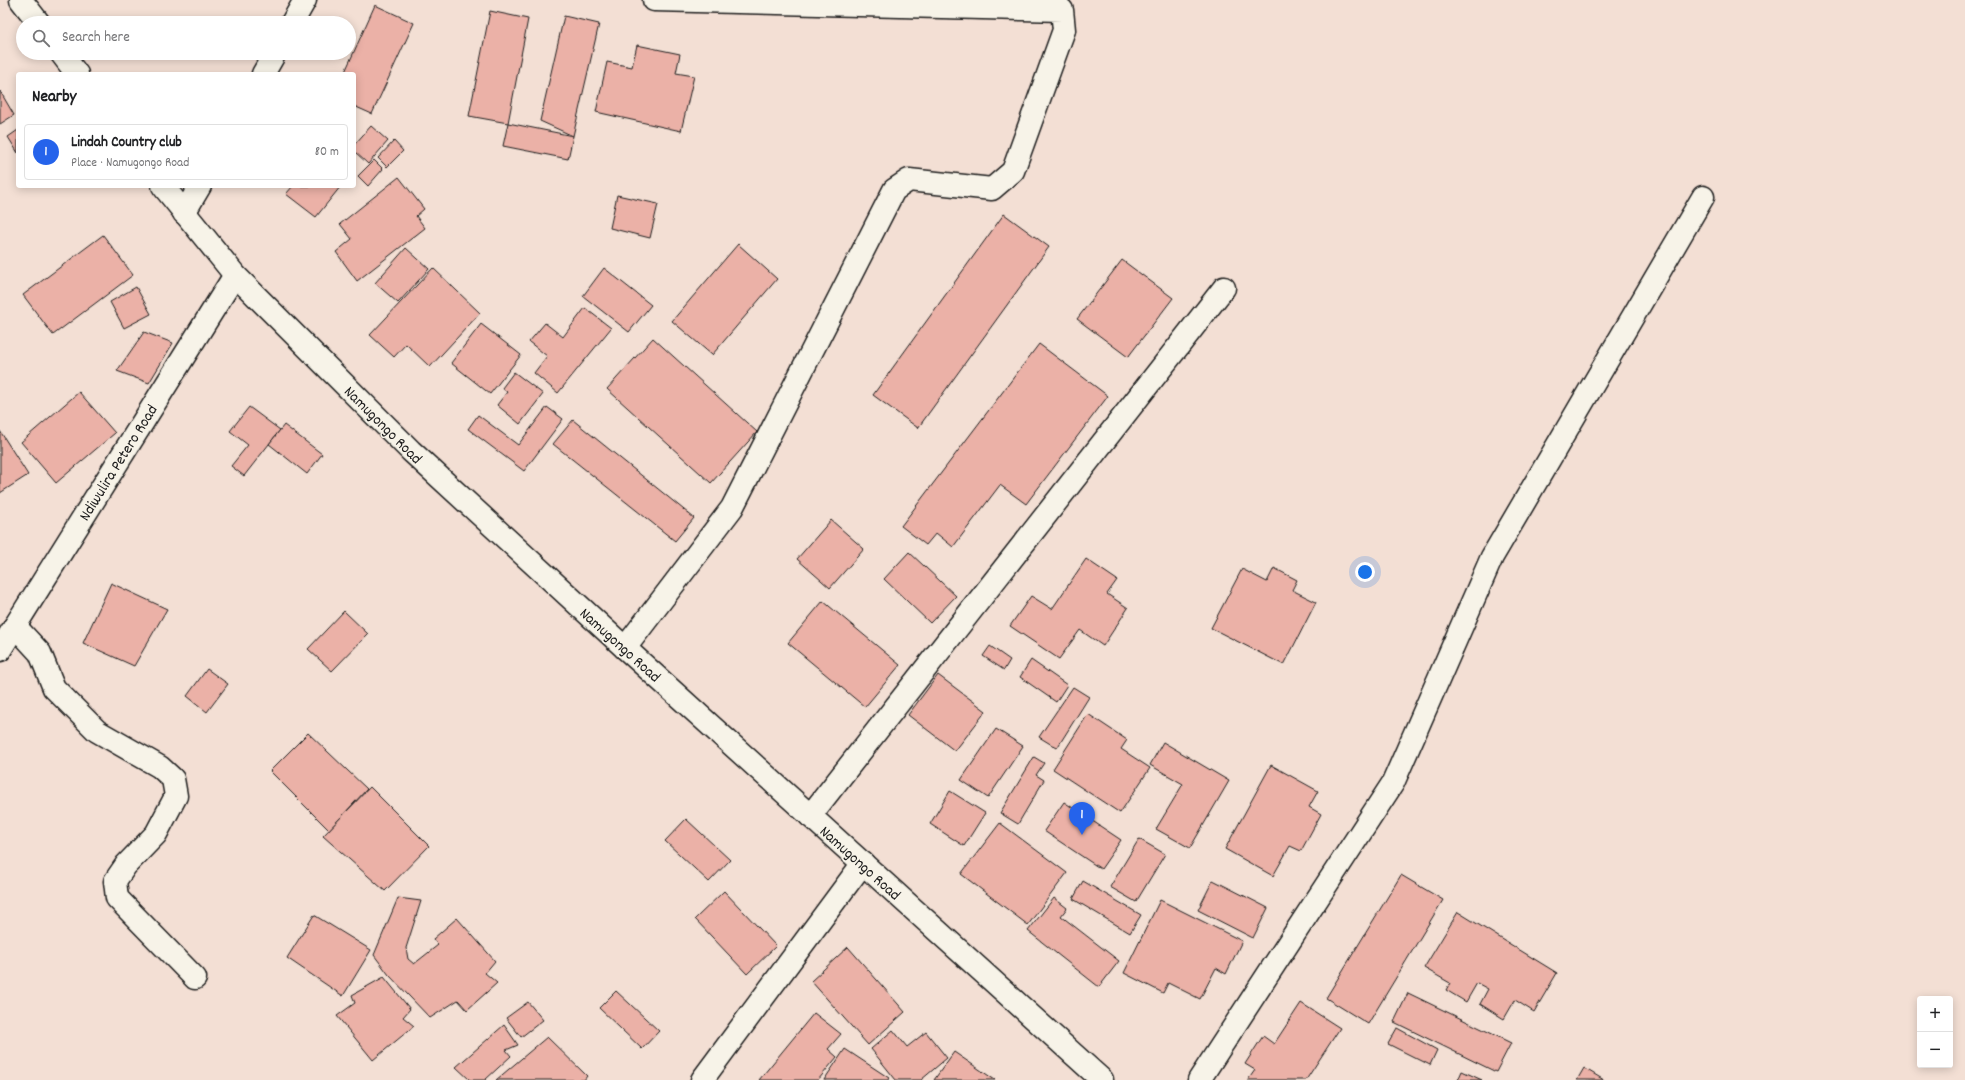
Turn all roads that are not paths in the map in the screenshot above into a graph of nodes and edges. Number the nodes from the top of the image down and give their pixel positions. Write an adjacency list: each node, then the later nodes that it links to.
1 (21, 0): 4 (street)
2 (305, 0): 5 (street)
3 (654, 0): 17 (street)
4 (33, 16)
5 (296, 16)
6 (66, 60): 8 (street)
7 (271, 60): 9 (street)
8 (75, 72)
9 (264, 72)
10 (165, 188): 13 (street, Namugongo Road)
11 (199, 188): 13 (street)
12 (1703, 197): 24 (street)
13 (184, 213): 14 (street, Namugongo Road)
14 (235, 274): 16 (street, Ndiwulira Petero Road); 17 (street, Namugongo Road)
15 (1224, 288): 19 (street)
16 (15, 626): 18 (street, Ndiwulira Petero Road); 21 (street)
17 (625, 648): 19 (street, Namugongo Road)
18 (0, 650)
19 (810, 816): 20 (street, Namugongo Road)
20 (863, 863): 22 (street); 23 (street, Namugongo Road)
21 (196, 978)
22 (702, 1080)
23 (1102, 1080)
24 (1199, 1080)

